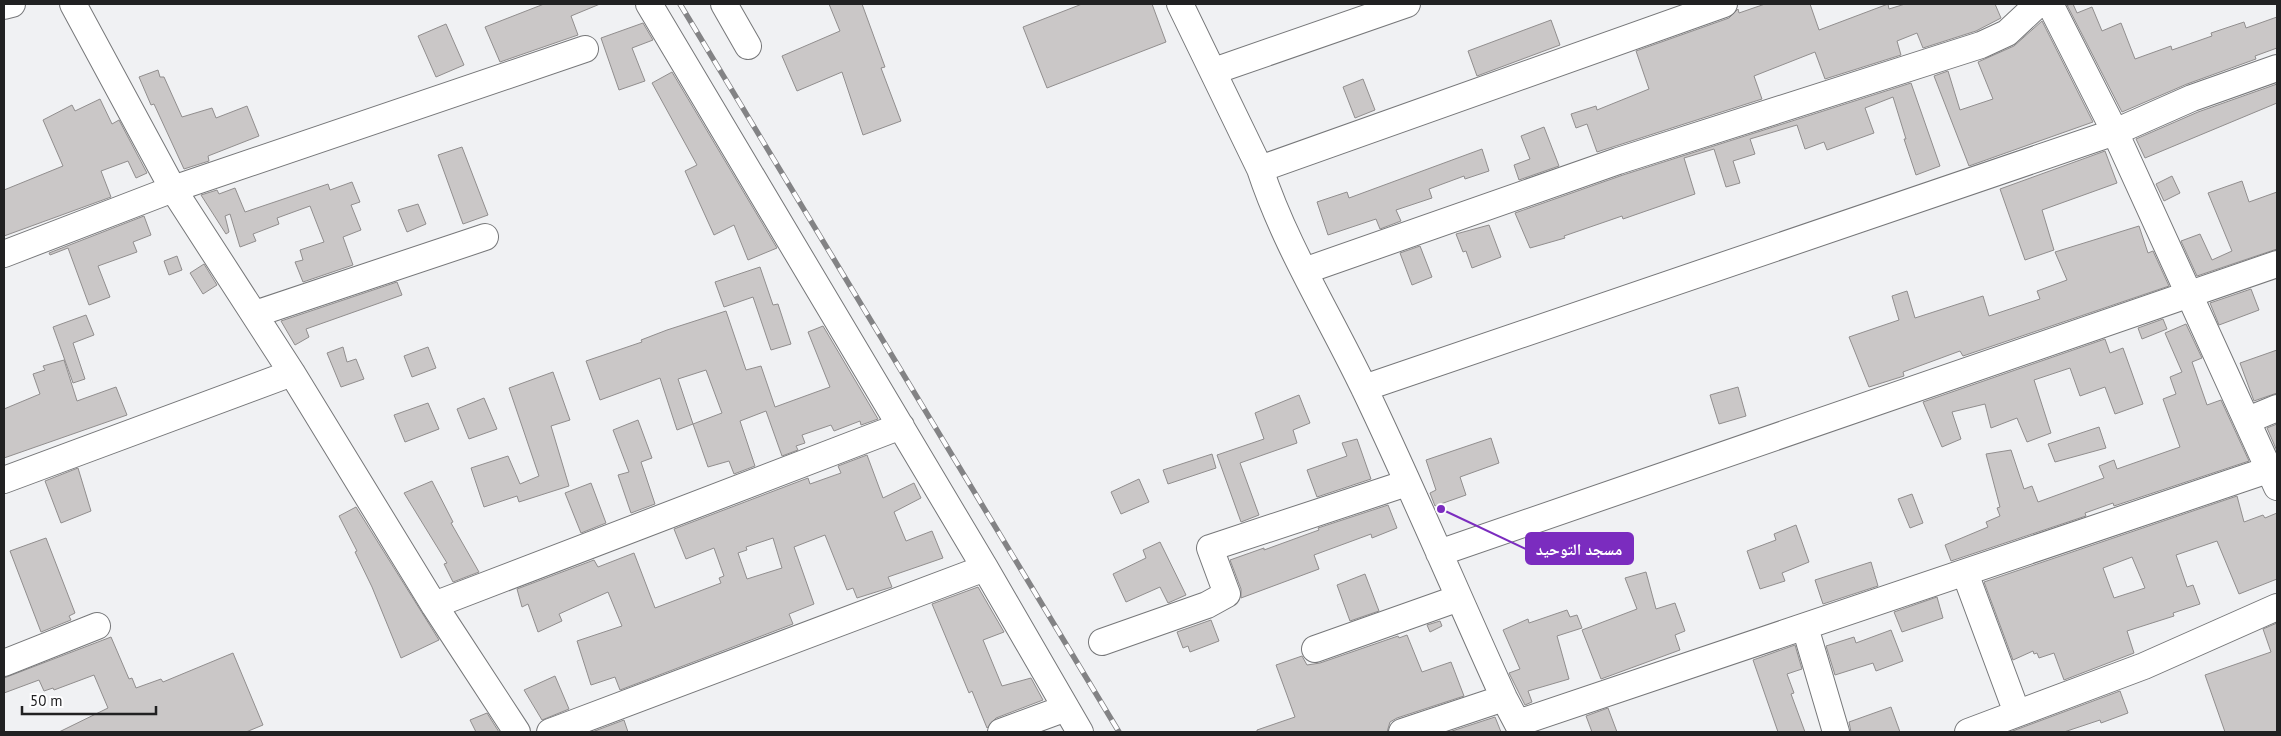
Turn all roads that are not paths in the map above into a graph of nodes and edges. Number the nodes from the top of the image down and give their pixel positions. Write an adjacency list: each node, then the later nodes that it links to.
1 (12, 4): 10 (street)
2 (73, 4): 17 (street)
3 (648, 4): 28 (street)
4 (724, 4): 11 (street)
5 (1180, 4): 14 (street)
6 (1407, 4): 14 (street)
7 (1724, 4): 16 (street)
8 (2038, 4): 21 (street)
9 (2050, 4): 15 (street)
10 (4, 6)
11 (748, 46)
12 (585, 49): 17 (street)
13 (2277, 68): 15 (street)
14 (1214, 71): 16 (street)
15 (2115, 132): 22 (street); 25 (street)
16 (1260, 169): 21 (street)
17 (172, 189): 19 (street); 23 (street)
18 (485, 238): 23 (street)
19 (4, 254)
20 (2277, 264): 22 (street)
21 (1304, 271): 25 (street)
22 (2191, 295): 27 (street); 32 (street)
23 (255, 314): 24 (street)
24 (292, 373): 30 (street); 36 (street)
25 (1364, 388): 31 (street)
26 (2277, 408): 27 (street)
27 (2248, 420): 29 (street)
28 (901, 426): 33 (street); 36 (street)
29 (2273, 479): 34 (street)
30 (4, 480)
31 (1407, 484): 32 (street); 40 (street)
32 (1439, 553): 35 (street)
33 (986, 568): 44 (street); 48 (street)
34 (1965, 573): 39 (street); 45 (street)
35 (1459, 598): 41 (street); 43 (street)
36 (434, 605): 47 (street)
37 (2277, 607): 45 (street)
38 (97, 626): 42 (street)
39 (1805, 627): 46 (street); 52 (street)
40 (1102, 642)
41 (1315, 649)
42 (4, 663)
43 (1504, 698): 46 (street); 51 (street)
44 (1066, 708): 49 (street); 50 (street)
45 (2017, 713): 53 (street)
46 (1520, 728)
47 (516, 732)
48 (550, 732)
49 (1000, 732)
50 (1080, 732)
51 (1402, 732)
52 (1836, 732)
53 (1968, 732)

